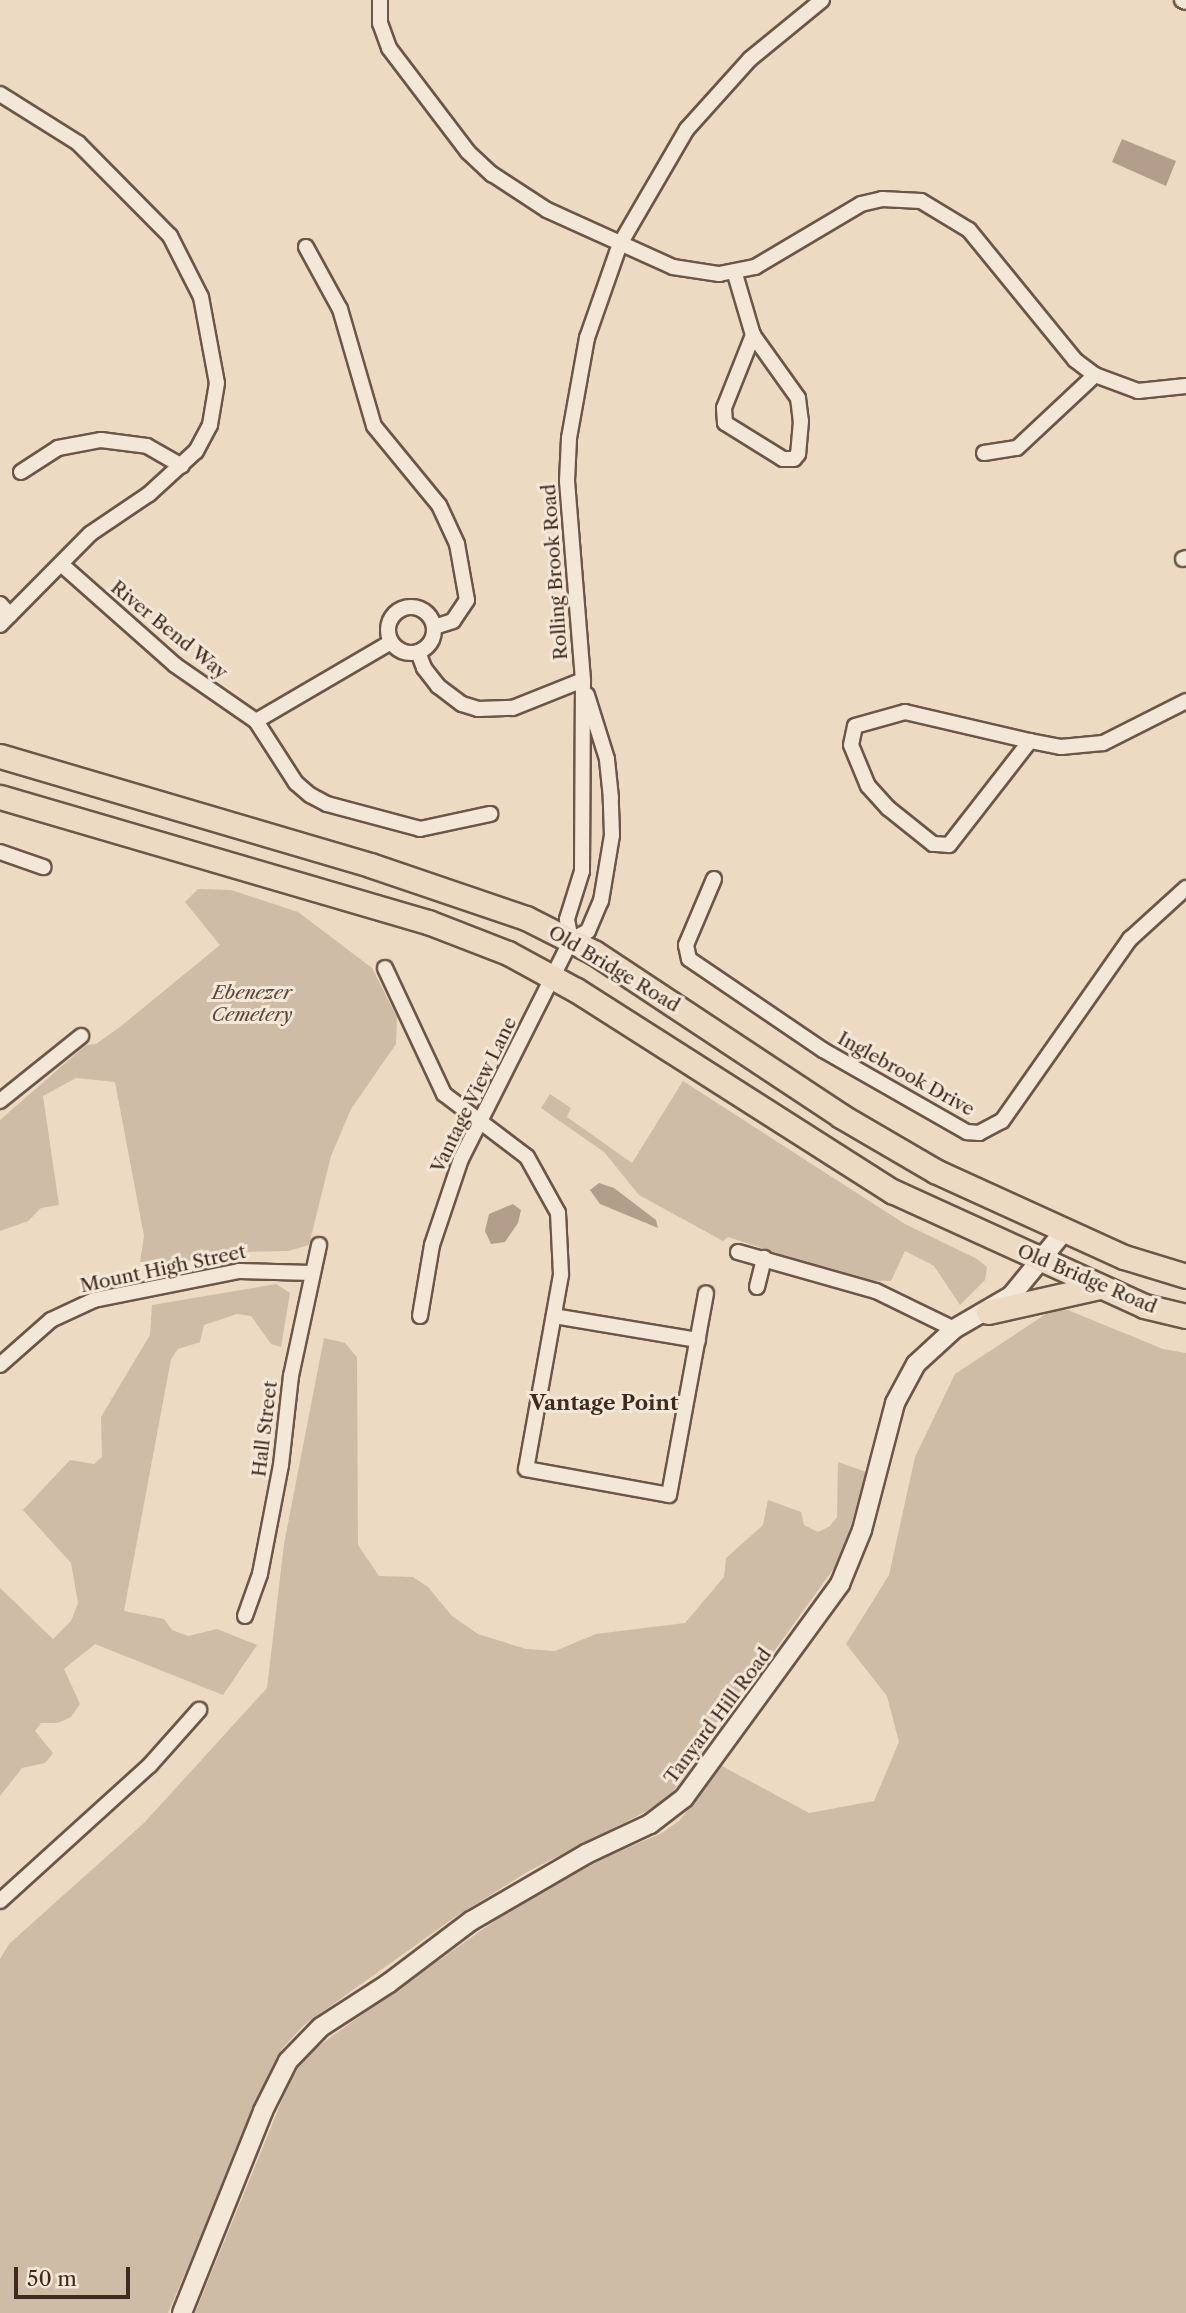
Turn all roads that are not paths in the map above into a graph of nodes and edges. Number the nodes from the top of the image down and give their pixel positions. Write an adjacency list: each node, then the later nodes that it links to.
1 (380, 0): 4 (street)
2 (822, 0): 4 (street, Rolling Brook Road)
3 (0, 94): 11 (street)
4 (620, 244): 6 (street); 18 (street, Rolling Brook Road)
5 (306, 247): 15 (street)
6 (735, 274): 7 (street); 8 (street)
7 (753, 335): 7 (street)
8 (1095, 375): 9 (street); 10 (street)
9 (1186, 386)
10 (984, 453)
11 (182, 466): 12 (street); 13 (street)
12 (21, 472)
13 (61, 564): 14 (street); 20 (street, River Bend Way)
14 (3, 615)
15 (434, 627): 16 (street); 17 (street)
16 (391, 642): 17 (street); 20 (street)
17 (418, 652): 18 (street)
18 (583, 680): 29 (street, Rolling Brook Road); 29 (street, Rolling Brook Road)
19 (1186, 701): 21 (street)
20 (256, 721): 24 (street)
21 (1030, 741): 21 (street)
22 (0, 756): 29 (main road, Old Bridge Road)
23 (0, 797): 31 (main road, Old Bridge Road)
24 (490, 814)
25 (0, 852): 26 (street)
26 (43, 867)
27 (714, 879): 28 (street, Inglebrook Drive)
28 (1186, 888)
29 (570, 940): 31 (street, Rolling Brook Road); 35 (main road, Old Bridge Road)
30 (385, 968): 34 (street)
31 (552, 976): 34 (street, Vantage View Lane); 39 (main road, Old Bridge Road)
32 (81, 1036): 33 (street)
33 (0, 1101)
34 (483, 1122): 46 (street, Vantage View Lane); 47 (street)
35 (1065, 1230): 39 (street, Tanyard Hill Road); 41 (main road, Old Bridge Road)
36 (319, 1245): 40 (street, Hall Street)
37 (738, 1252): 38 (street)
38 (764, 1258): 42 (street); 49 (street)
39 (1041, 1261): 43 (main road, Old Bridge Road); 45 (street, Tanyard Hill Road)
40 (312, 1273): 51 (street, Mount High Street); 52 (street, Hall Street)
41 (1186, 1276)
42 (757, 1287)
43 (1100, 1287): 45 (main road); 48 (main road, Old Bridge Road)
44 (706, 1293): 50 (street)
45 (988, 1312): 49 (street, Tanyard Hill Road)
46 (420, 1316)
47 (554, 1316): 50 (street); 50 (street)
48 (1186, 1316)
49 (954, 1329): 55 (street, Tanyard Hill Road)
50 (698, 1340)
51 (0, 1365)
52 (245, 1616)
53 (199, 1710): 54 (street)
54 (0, 1901)
55 (182, 2313)

